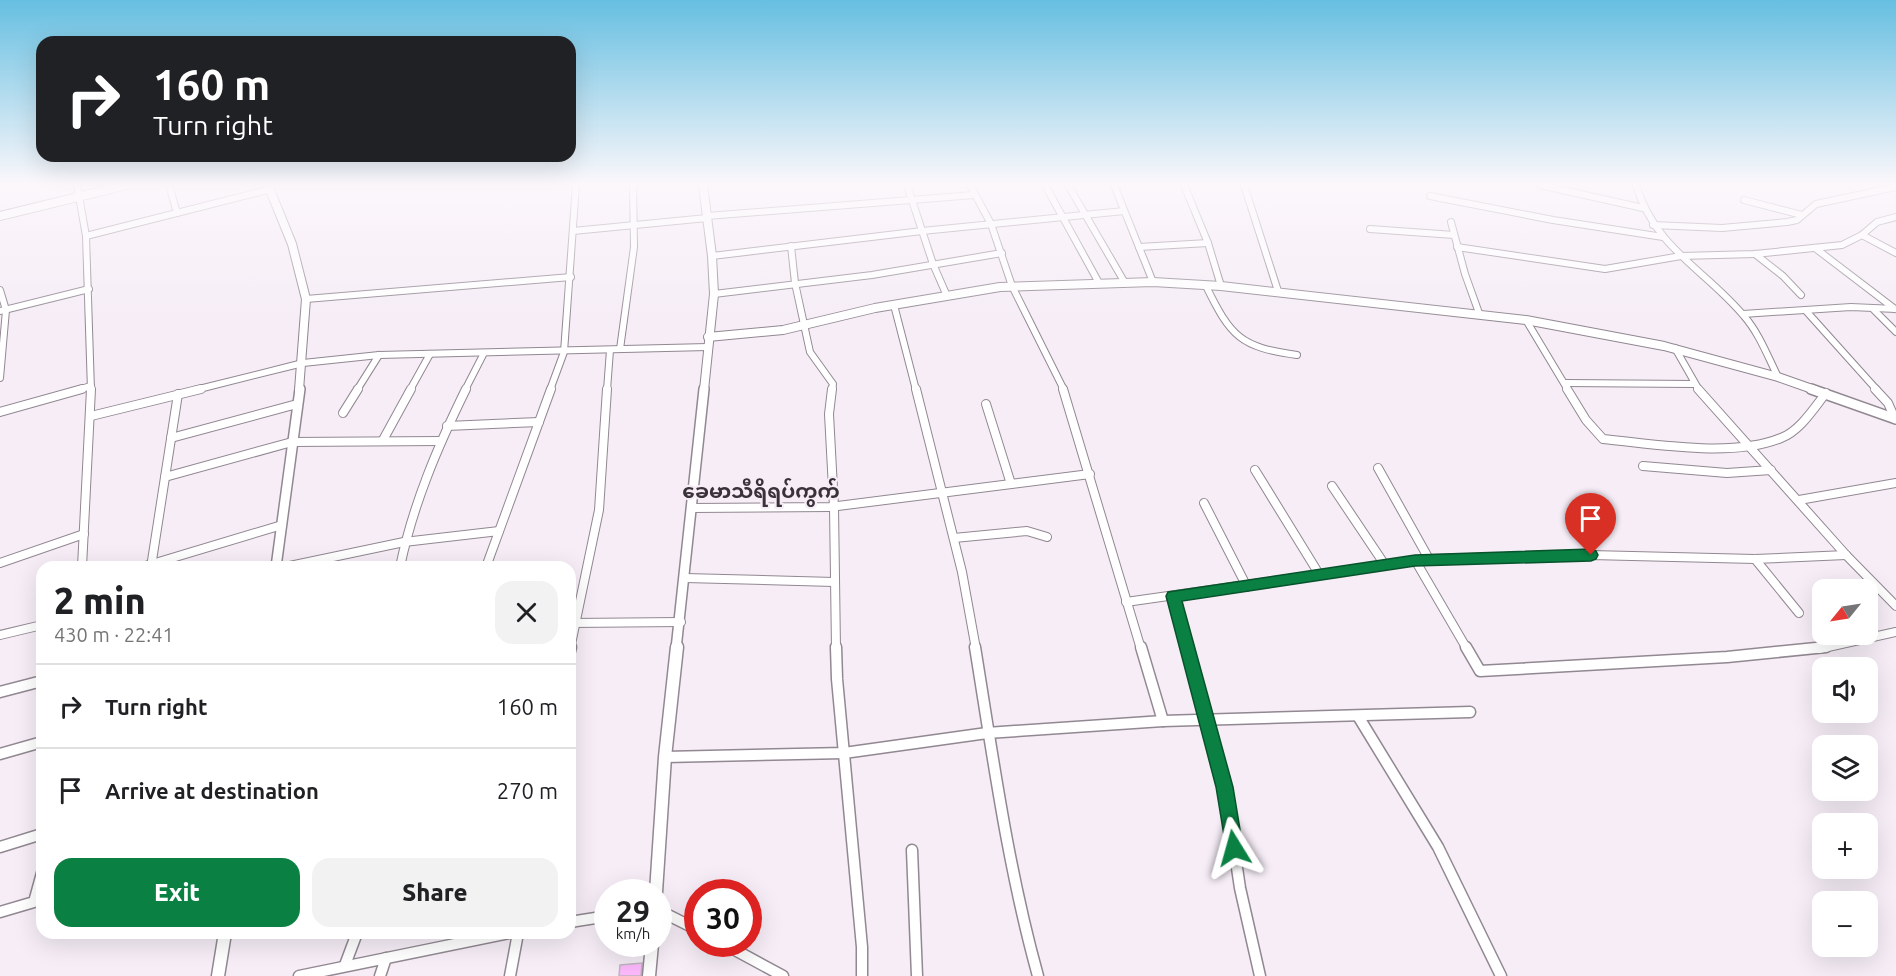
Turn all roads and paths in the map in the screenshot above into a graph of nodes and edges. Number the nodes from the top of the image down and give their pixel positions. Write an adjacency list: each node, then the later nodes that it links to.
1 (85, 231): 23 (street)
2 (108, 231): 23 (street)
3 (287, 231): 50 (street)
4 (573, 231): 5 (street); 36 (street)
5 (578, 231)
6 (634, 231): 63 (street)
7 (709, 231): 33 (street)
8 (922, 231): 9 (street); 26 (street); 35 (street)
9 (926, 231)
10 (993, 231): 30 (street)
11 (1071, 231): 40 (street)
12 (1095, 231): 39 (street)
13 (1132, 231): 27 (street)
14 (1203, 231): 25 (street)
15 (1259, 231): 46 (street)
16 (1392, 231): 21 (street)
17 (1453, 231): 21 (street)
18 (1621, 231): 24 (street)
19 (1658, 231): 24 (street)
20 (1867, 231): 22 (street)
21 (1454, 235): 28 (street)
22 (1862, 235): 29 (street); 31 (street)
23 (86, 236): 44 (street)
24 (1663, 237): 34 (street)
25 (1208, 243): 27 (street); 43 (street)
26 (791, 246): 33 (street); 38 (street)
27 (1139, 247): 37 (street)
28 (1457, 247): 34 (street); 56 (street)
29 (1815, 248): 32 (street); 53 (street)
30 (1002, 253): 35 (street); 41 (street)
31 (1896, 253)
32 (1755, 254): 34 (street); 48 (street)
33 (712, 256): 47 (street)
34 (1681, 256): 57 (street)
35 (933, 264): 38 (street); 49 (street)
36 (571, 277): 50 (street); 65 (street)
37 (1153, 282): 39 (street); 42 (street)
38 (795, 283): 47 (street); 59 (street)
39 (1125, 283): 40 (street)
40 (1099, 284): 41 (street)
41 (1012, 286): 49 (street); 95 (street)
42 (1206, 286): 43 (street); 69 (street)
43 (1221, 286): 46 (street)
44 (89, 289): 54 (street); 75 (street)
45 (0, 290): 54 (street)
46 (1278, 291): 56 (street)
47 (714, 294): 61 (street)
48 (1801, 295)
49 (947, 296): 51 (street)
50 (306, 299): 70 (street)
51 (894, 305): 59 (street); 100 (street)
52 (1873, 309): 53 (street); 55 (street); 60 (street)
53 (1896, 309)
54 (3, 310): 72 (street)
55 (1807, 312): 57 (street); 83 (street)
56 (1479, 314): 58 (street)
57 (1743, 314): 71 (street)
58 (1526, 320): 62 (street); 73 (street)
59 (803, 326): 61 (street); 103 (street)
60 (1896, 332)
61 (708, 342): 63 (street); 104 (street)
62 (1675, 348): 71 (street); 74 (street)
63 (620, 349): 64 (street)
64 (610, 350): 65 (street); 131 (street)
65 (564, 352): 67 (street); 84 (street)
66 (430, 354): 67 (street); 68 (street); 87 (street)
67 (484, 354): 85 (street)
68 (379, 355): 70 (street); 81 (street)
69 (1296, 356)
70 (303, 363): 77 (street); 78 (street)
71 (1778, 377): 76 (street)
72 (0, 378)
73 (1565, 383): 74 (street); 90 (street)
74 (1694, 384): 90 (street)
75 (91, 386): 80 (street); 82 (street)
76 (1826, 393): 83 (street); 90 (street)
77 (178, 394): 82 (street); 86 (street)
78 (297, 404): 86 (street); 89 (street)
79 (986, 404): 98 (street)
80 (0, 412)
81 (343, 413)
82 (91, 416): 107 (street)
83 (1895, 419)
84 (539, 422): 85 (street); 106 (street)
85 (447, 426): 88 (street)
86 (171, 438): 96 (street)
87 (382, 440): 88 (street); 89 (street)
88 (441, 441): 110 (street)
89 (292, 442): 96 (street); 105 (street)
90 (1749, 445): 94 (street)
91 (1643, 466): 94 (street)
92 (1378, 468): 112 (street)
93 (1255, 470): 124 (street)
94 (1771, 470): 101 (street)
95 (1090, 474): 98 (street); 129 (street)
96 (165, 477): 116 (street)
97 (1896, 483): 101 (street)
98 (1011, 484): 100 (street)
99 (1332, 486): 123 (street)
100 (942, 493): 103 (street); 109 (street)
101 (1799, 500): 111 (street)
102 (1204, 503): 127 (street)
103 (834, 507): 104 (street); 126 (street)
104 (692, 508): 125 (street)
105 (282, 525): 117 (street); 118 (street)
106 (499, 531): 110 (street); 121 (street)
107 (84, 534): 115 (street); 122 (street)
108 (1047, 537): 109 (street)
109 (954, 538): 144 (street)
110 (404, 542): 119 (street); 120 (street)
111 (1846, 555): 113 (street); 130 (street)
112 (1429, 559): 113 (street); 114 (street)
113 (1755, 559): 132 (street)
114 (1415, 560): 123 (street); 136 (street)
115 (82, 561)
116 (153, 561)
117 (165, 561)
118 (277, 561)
119 (314, 561)
120 (401, 561)
121 (488, 561)
122 (0, 563)
123 (1385, 565): 124 (street)
124 (1319, 574): 127 (street)
125 (685, 578): 126 (street); 133 (street)
126 (834, 582): 146 (street)
127 (1247, 586): 128 (street)
128 (1173, 596): 129 (street); 143 (street)
129 (1126, 602): 142 (street)
130 (1896, 606)
131 (576, 610)
132 (1799, 613)
133 (681, 622): 134 (street); 148 (street)
134 (576, 623)
135 (36, 626): 137 (street)
136 (1896, 632)
137 (0, 635)
138 (36, 683): 139 (street)
139 (0, 692)
140 (1470, 712): 141 (street)
141 (1358, 716): 143 (street); 175 (street)
142 (1163, 721): 143 (street); 144 (street)
143 (1205, 721): 174 (street)
144 (987, 733): 146 (street); 173 (street)
145 (36, 744): 147 (street)
146 (844, 753): 148 (street); 171 (street)
147 (0, 754)
148 (665, 757): 152 (street)
149 (36, 836): 150 (street)
150 (0, 847)
151 (912, 850): 172 (street)
152 (657, 879)
153 (36, 895): 154 (street)
154 (0, 912)
155 (594, 918): 156 (street)
156 (576, 921)
157 (224, 939): 165 (street)
158 (355, 939): 164 (street)
159 (479, 939): 163 (street)
160 (517, 939): 168 (street)
161 (650, 957): 169 (street)
162 (748, 957): 170 (street)
163 (386, 958): 164 (street); 167 (street)
164 (345, 965): 166 (street)
165 (218, 976)
166 (299, 976)
167 (380, 976)
168 (510, 976)
169 (649, 976)
170 (783, 976)
171 (862, 976)
172 (917, 976)
173 (1038, 976)
174 (1260, 976)
175 (1501, 976)

